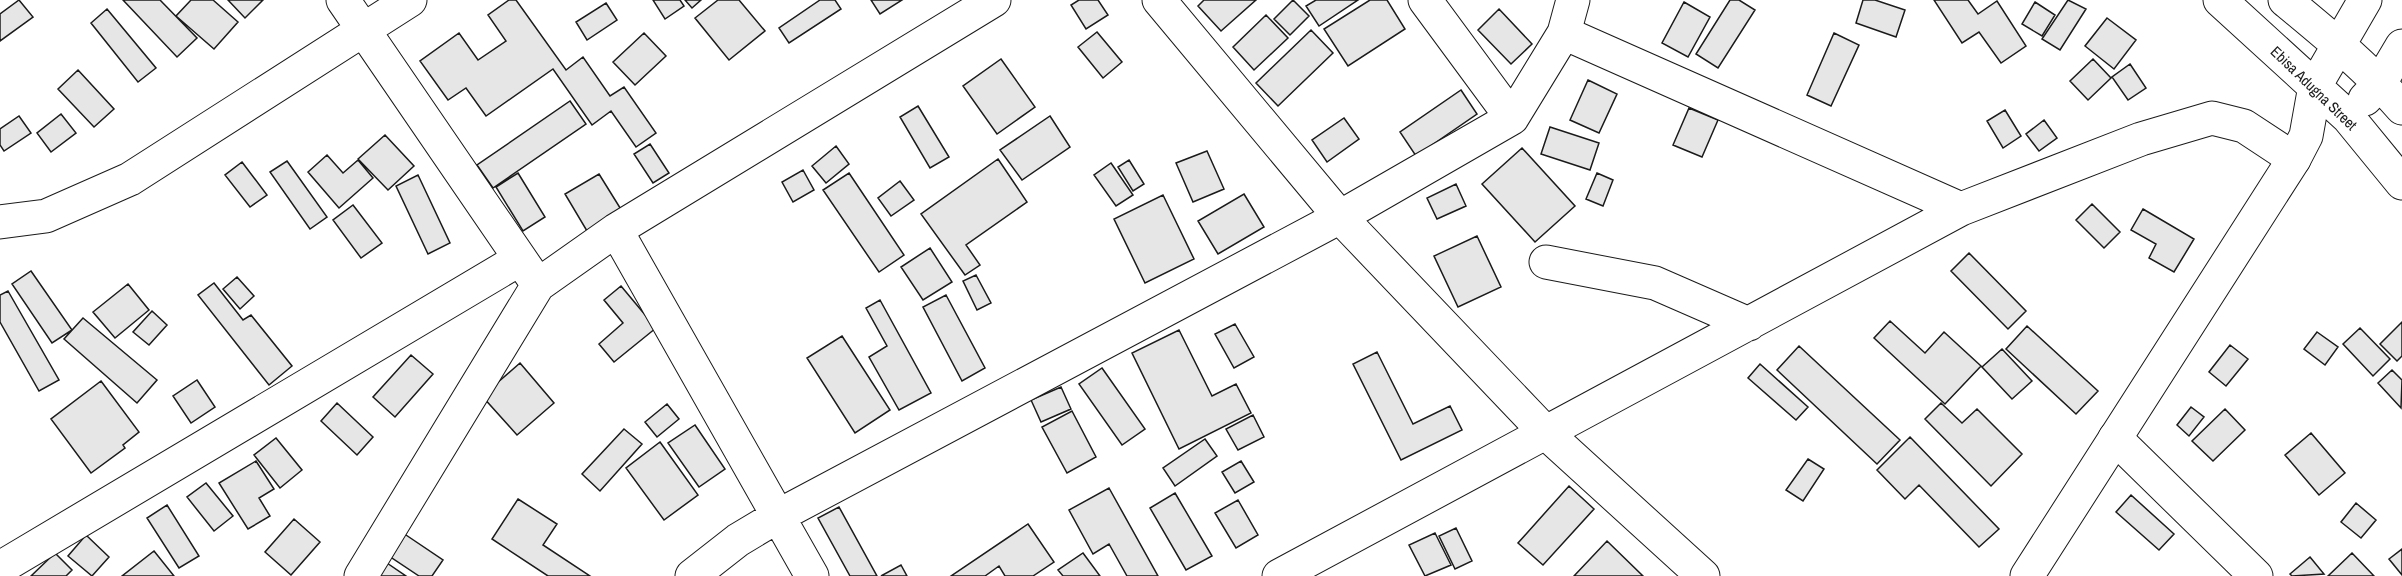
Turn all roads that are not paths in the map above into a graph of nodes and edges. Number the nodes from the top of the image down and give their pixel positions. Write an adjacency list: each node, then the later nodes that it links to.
1 (343, 0): 10 (street)
2 (410, 0): 10 (street)
3 (994, 0): 24 (street)
4 (1159, 0): 22 (street)
5 (1425, 0): 18 (street)
6 (1573, 0): 11 (street)
7 (2220, 0): 15 (street, Ebisa Adugna Street)
8 (2285, 0): 12 (street)
9 (2365, 0): 12 (street)
10 (363, 30): 23 (street); 26 (street)
11 (1564, 33): 18 (street); 21 (street)
12 (2339, 45): 14 (street); 15 (street)
13 (2402, 46): 14 (street)
14 (2380, 83): 16 (street); 17 (street)
15 (2315, 86): 17 (street, Ebisa Adugna Street); 19 (street)
16 (2402, 108)
17 (2348, 117): 19 (street); 20 (street, Ebisa Adugna Street)
18 (1512, 118): 22 (street)
19 (2300, 148): 21 (street); 29 (street)
20 (2402, 183)
21 (1961, 209): 27 (street)
22 (1340, 217): 28 (street); 30 (street)
23 (0, 222)
24 (616, 230): 26 (street); 30 (street)
25 (1546, 262): 27 (street)
26 (529, 272): 31 (street); 32 (street)
27 (1749, 324): 28 (street)
28 (1546, 433): 35 (street); 36 (street)
29 (2115, 438): 37 (street); 38 (street)
30 (778, 516): 33 (street); 34 (street)
31 (0, 568)
32 (361, 576)
33 (693, 576)
34 (812, 576)
35 (1279, 576)
36 (1703, 576)
37 (2027, 576)
38 (2256, 576)

